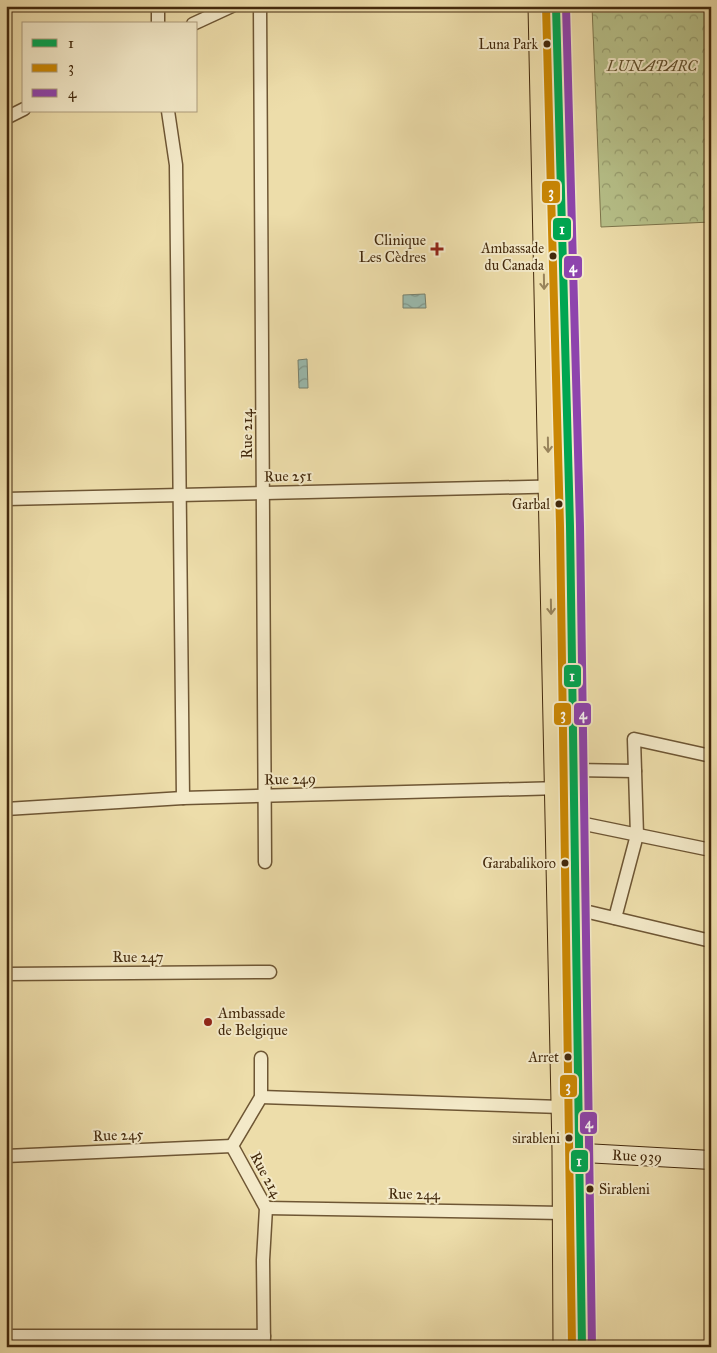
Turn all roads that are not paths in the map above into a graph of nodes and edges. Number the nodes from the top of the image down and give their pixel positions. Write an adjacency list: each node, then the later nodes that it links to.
1 (158, 6): 6 (street)
2 (232, 6): 7 (street)
3 (260, 6): 13 (street, Rue 214)
4 (538, 6): 12 (main road, one-way to 12)
5 (556, 6): 11 (main road)
6 (158, 22)
7 (197, 22)
8 (22, 110): 10 (street)
9 (168, 112): 14 (street)
10 (6, 118)
11 (569, 486): 12 (street, Rue 251); 18 (main road)
12 (549, 487): 13 (street, Rue 251); 19 (main road, one-way to 19)
13 (263, 493): 14 (street, Rue 251); 20 (street, Rue 214)
14 (180, 495): 15 (street, Rue 251); 21 (street)
15 (6, 499)
16 (711, 756): 17 (street)
17 (635, 771): 18 (street, Rue 249); 24 (street)
18 (574, 779): 19 (street, Rue 249); 23 (main road)
19 (555, 789): 20 (street, Rue 249); 34 (main road)
20 (265, 796): 21 (street, Rue 249); 26 (street, Rue 214)
21 (183, 798): 22 (street, Rue 249)
22 (6, 809)
23 (575, 822): 24 (street); 27 (main road)
24 (637, 834): 25 (street); 28 (street)
25 (711, 850)
26 (266, 862)
27 (576, 909): 28 (street); 37 (main road)
28 (615, 918): 29 (street)
29 (711, 941)
30 (270, 972): 31 (street, Rue 247)
31 (6, 974)
32 (261, 1058): 33 (street)
33 (261, 1097): 34 (street); 36 (street, Rue 214)
34 (561, 1107): 37 (main road)
35 (6, 1144): 38 (street)
36 (232, 1146): 38 (street, Rue 245); 40 (street, Rue 214)
37 (571, 1152): 39 (main road, Rue 939); 41 (main road); 45 (main road)
38 (6, 1157)
39 (711, 1160)
40 (266, 1208): 41 (street, Rue 244); 43 (street, Rue 214)
41 (562, 1213): 44 (main road)
42 (6, 1336): 43 (street)
43 (264, 1341)
44 (563, 1347)
45 (582, 1347)

